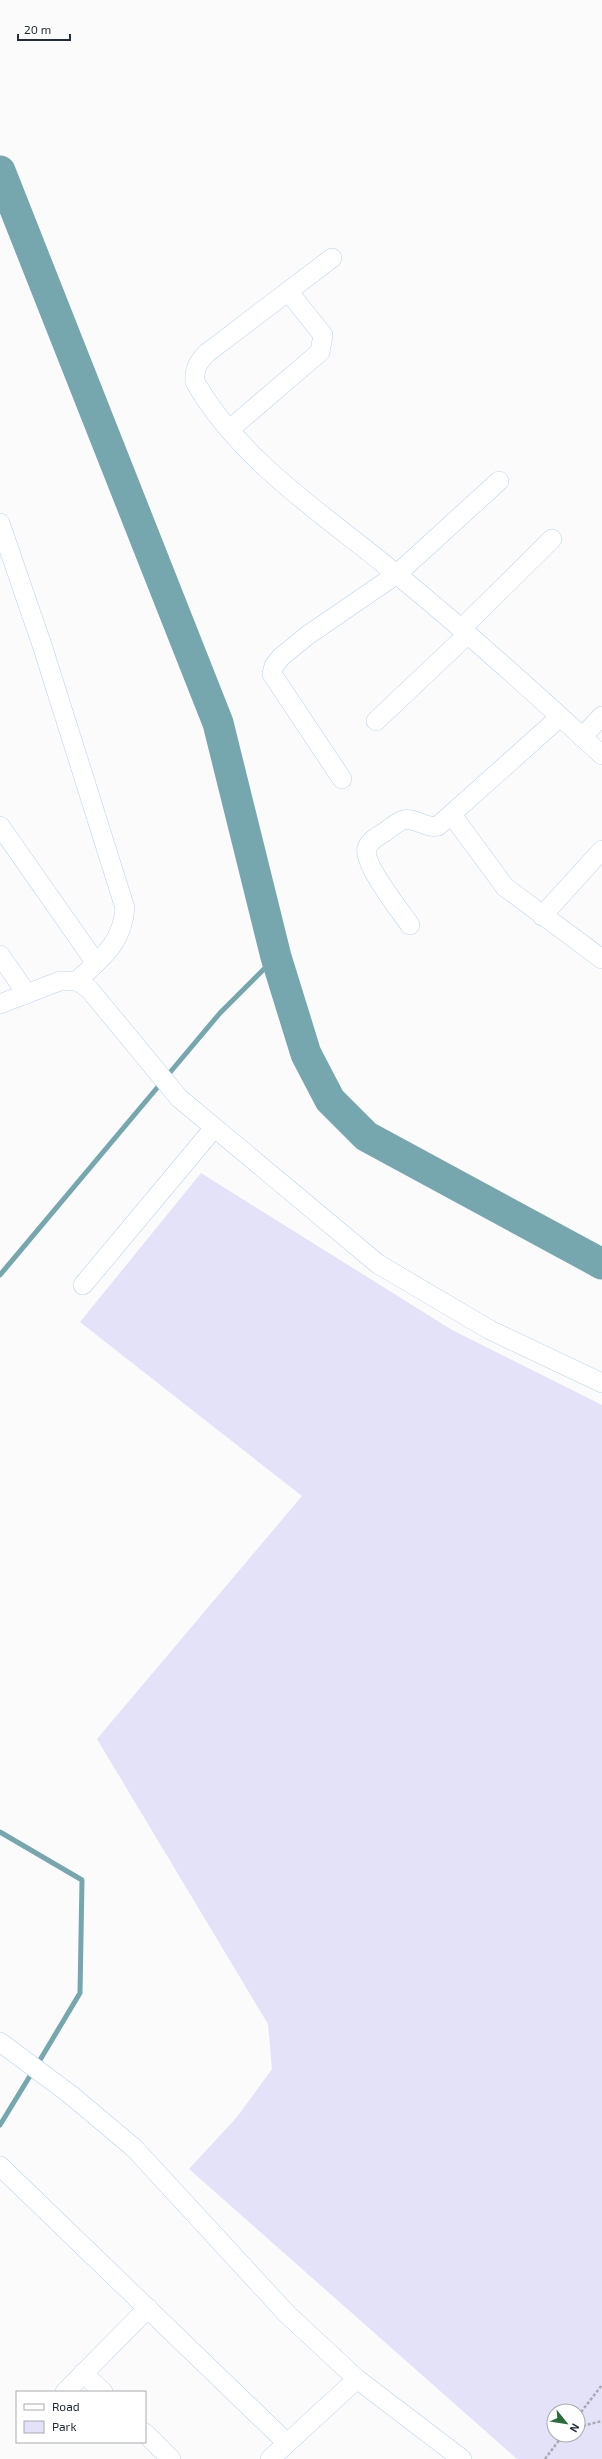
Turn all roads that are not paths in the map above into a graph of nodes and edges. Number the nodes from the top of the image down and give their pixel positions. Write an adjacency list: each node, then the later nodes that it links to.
1 (332, 258): 2 (street)
2 (288, 291): 3 (street); 3 (street)
3 (230, 429): 7 (street)
4 (499, 481): 7 (street)
5 (0, 523): 22 (street)
6 (552, 539): 8 (street)
7 (397, 574): 8 (street); 14 (street)
8 (464, 632): 10 (street); 11 (street)
9 (602, 716): 12 (street)
10 (560, 717): 12 (street); 15 (street)
11 (376, 721)
12 (582, 737): 13 (street)
13 (602, 755)
14 (342, 779)
15 (452, 815): 18 (street); 19 (street)
16 (0, 826): 22 (street)
17 (602, 850): 18 (street)
18 (542, 916): 21 (street)
19 (410, 925)
20 (0, 954): 24 (street)
21 (602, 959)
22 (96, 963): 23 (street)
23 (77, 981): 24 (street); 26 (street)
24 (27, 994): 25 (street)
25 (0, 1004)
26 (214, 1128): 27 (street); 28 (street)
27 (83, 1285)
28 (602, 1383)
29 (0, 2042): 33 (street)
30 (0, 2166): 31 (street)
31 (148, 2308): 32 (street); 37 (street)
32 (83, 2373): 34 (street); 35 (street)
33 (357, 2379): 37 (street); 40 (street)
34 (66, 2391)
35 (102, 2391)
36 (146, 2435): 38 (street)
37 (288, 2443): 39 (street)
38 (171, 2459)
39 (270, 2459)
40 (462, 2459)

